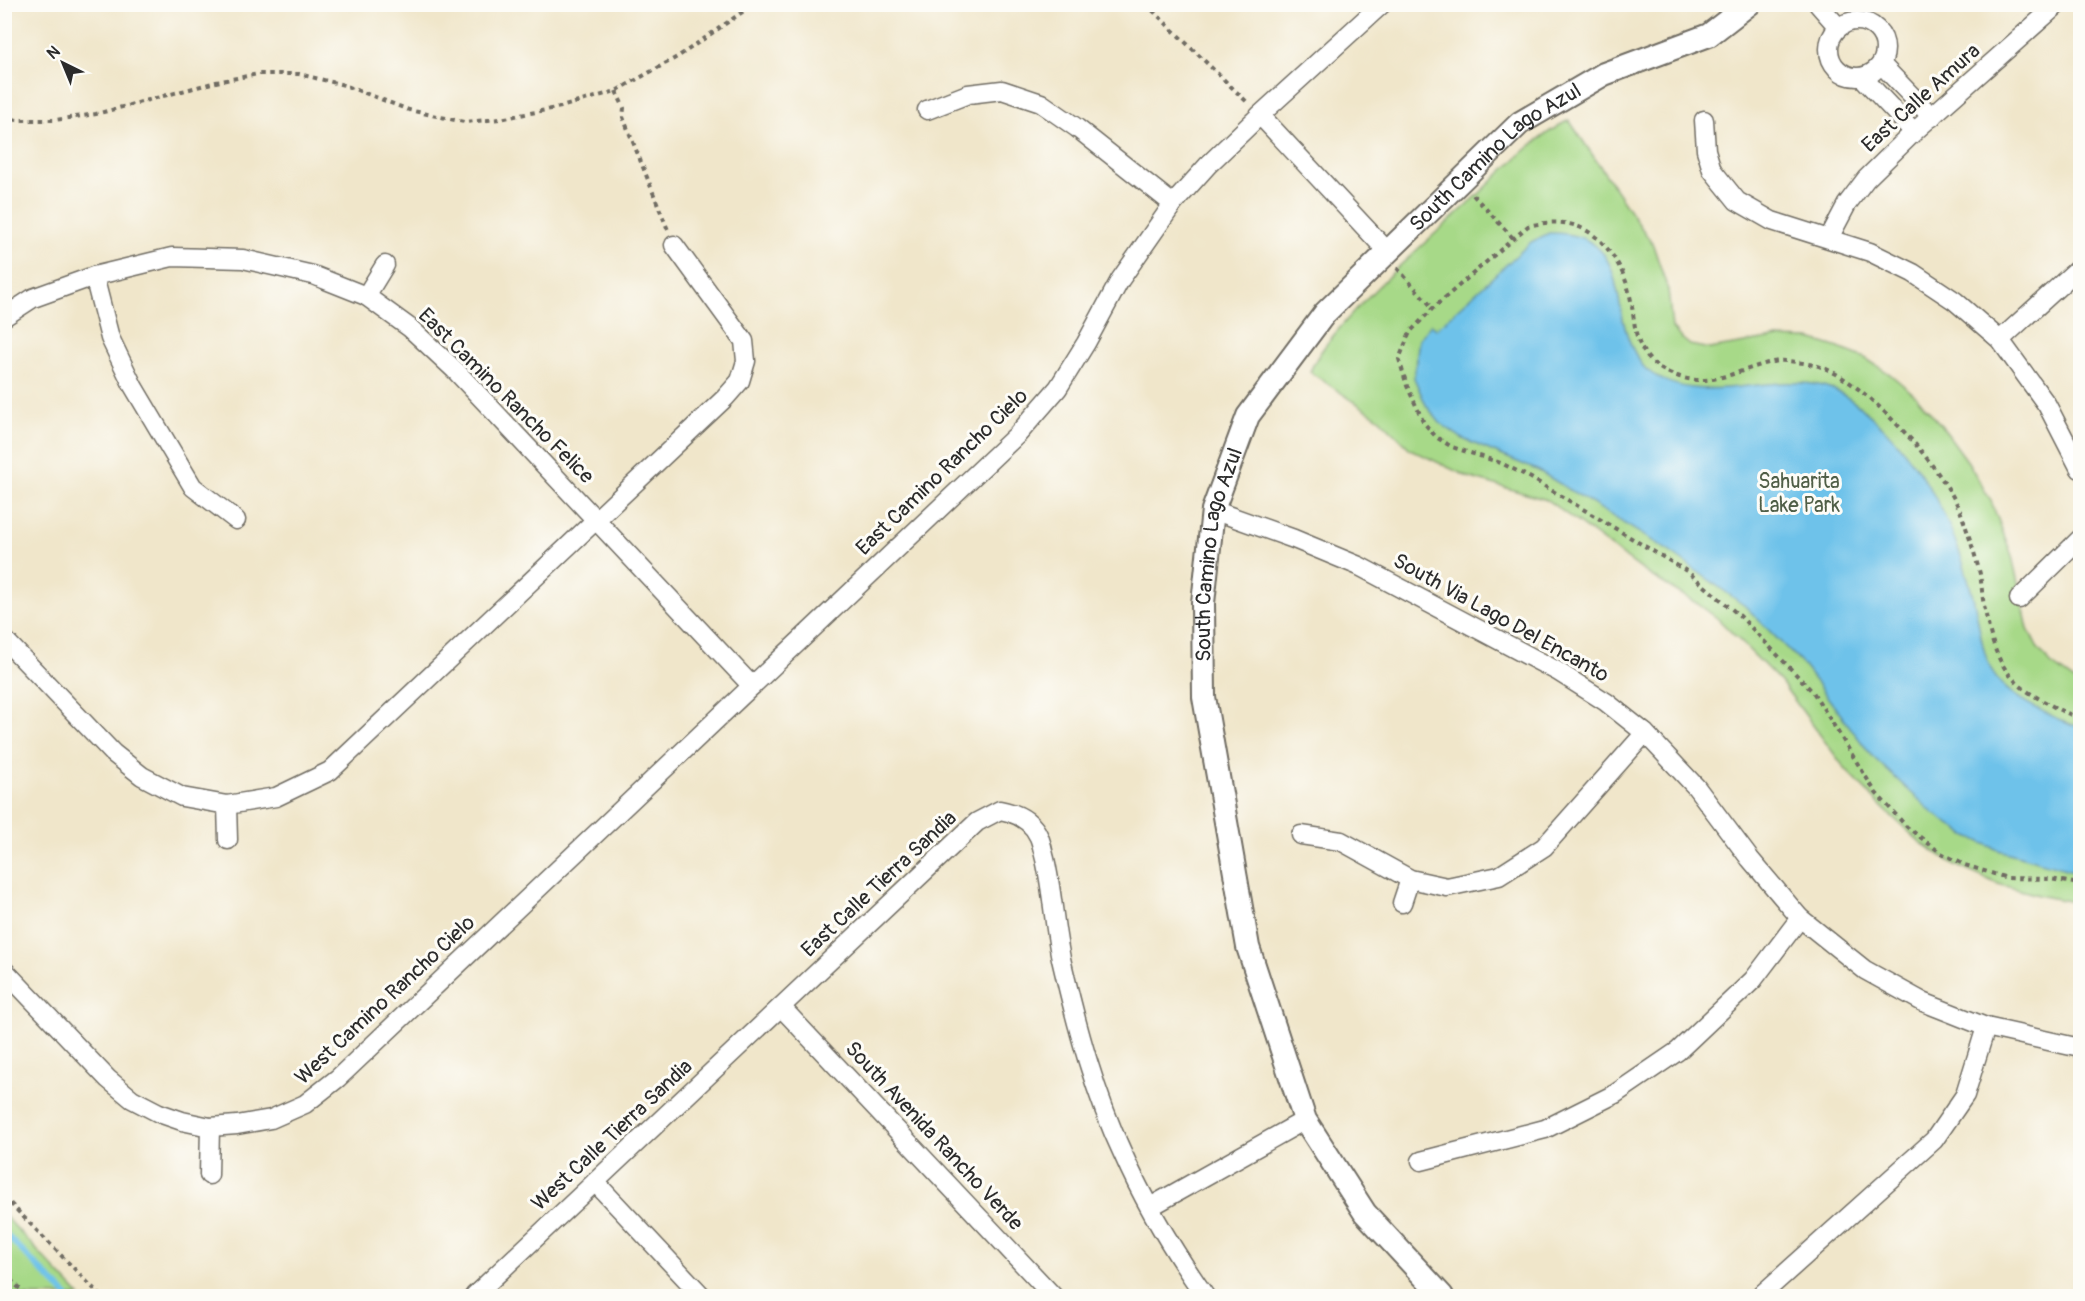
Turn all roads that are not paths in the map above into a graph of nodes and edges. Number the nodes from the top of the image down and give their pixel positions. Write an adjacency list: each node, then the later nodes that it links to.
1 (1749, 4): 16 (street, South Camino Lago Azul)
2 (1818, 4): 5 (street)
3 (2058, 4): 10 (street, East Calle Amura)
4 (1381, 5): 9 (street, East Camino Rancho Cielo)
5 (1838, 27): 6 (street); 7 (street)
6 (1881, 64): 7 (street); 10 (street)
7 (1862, 77): 12 (street)
8 (927, 110): 13 (street)
9 (1260, 115): 13 (street, East Camino Rancho Cielo); 16 (street)
10 (1932, 117): 12 (street, East Calle Amura)
11 (1704, 120): 14 (street)
12 (1914, 132): 14 (street, East Calle Amura)
13 (1173, 204): 30 (street, East Camino Rancho Cielo)
14 (1829, 238): 22 (street)
15 (674, 244): 25 (street)
16 (1386, 253): 24 (street, South Camino Lago Azul)
17 (385, 265): 20 (street)
18 (2080, 267): 22 (street)
19 (93, 276): 20 (street, East Camino Rancho Felice); 21 (street, East Camino Rancho Felice); 26 (street)
20 (366, 296): 25 (street, East Camino Rancho Felice)
21 (4, 317)
22 (2000, 340): 23 (street)
23 (2080, 469)
24 (1214, 510): 31 (street, South Via Lago Del Encanto); 43 (street, South Camino Lago Azul)
25 (595, 519): 30 (street, East Camino Rancho Felice); 32 (street)
26 (236, 520)
27 (2080, 539): 28 (street)
28 (2019, 599)
29 (4, 639): 32 (street)
30 (752, 686): 35 (street, East Camino Rancho Cielo)
31 (1645, 734): 36 (street); 38 (street, South Via Lago Del Encanto)
32 (227, 805): 34 (street)
33 (1301, 835): 36 (street)
34 (228, 840)
35 (566, 862): 44 (street, West Camino Rancho Cielo)
36 (1410, 879): 37 (street)
37 (1402, 903)
38 (1800, 918): 41 (street, South Via Lago Del Encanto); 45 (street)
39 (4, 970): 44 (street, West Camino Rancho Cielo)
40 (781, 1007): 47 (street, West Calle Tierra Sandia); 48 (street, East Calle Tierra Sandia); 51 (street, South Avenida Rancho Verde)
41 (1986, 1027): 42 (street, South Via Lago Del Encanto); 54 (street)
42 (2080, 1048)
43 (1305, 1120): 48 (street); 53 (street, South Camino Lago Azul)
44 (210, 1126): 46 (street)
45 (1421, 1161)
46 (209, 1174)
47 (595, 1182): 49 (street, West Calle Tierra Sandia); 50 (street)
48 (1150, 1207): 52 (street)
49 (474, 1296)
50 (702, 1296)
51 (1053, 1296)
52 (1205, 1296)
53 (1442, 1296)
54 (1760, 1296)

